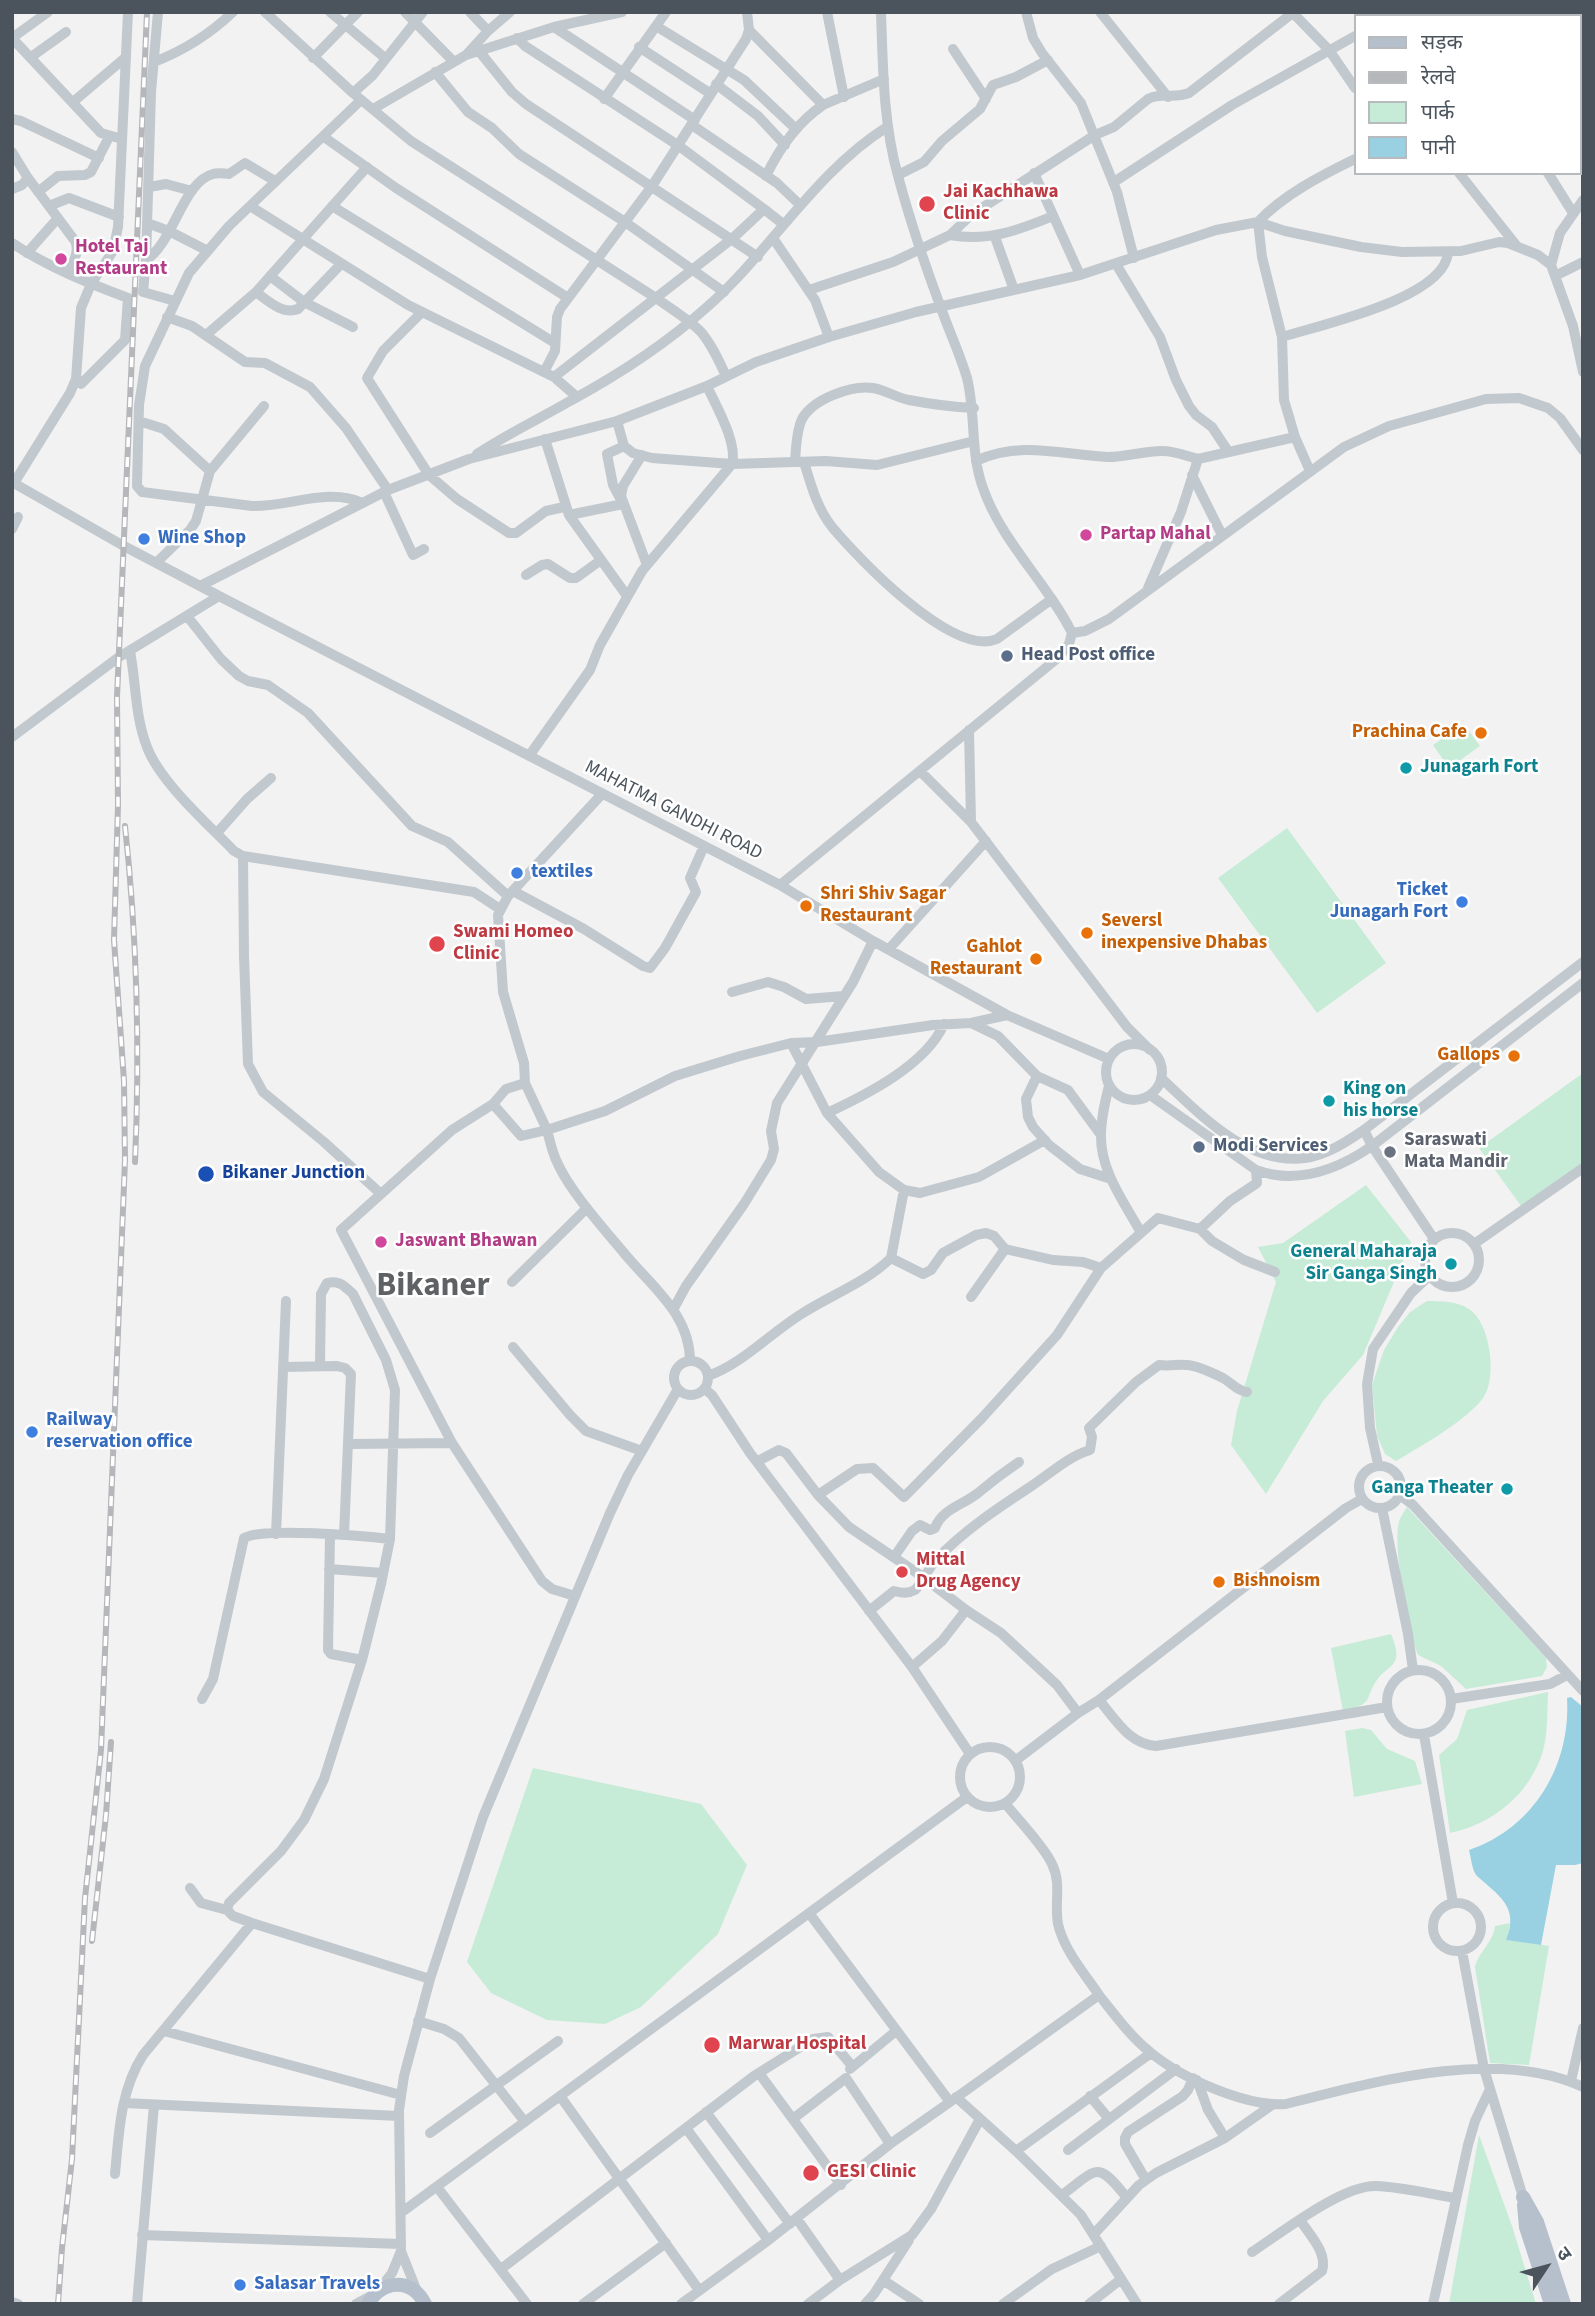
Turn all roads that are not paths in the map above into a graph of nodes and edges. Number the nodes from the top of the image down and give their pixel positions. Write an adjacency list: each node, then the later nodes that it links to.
1 (48, 12): 35 (street)
2 (128, 12): 36 (street)
3 (158, 12): 40 (street)
4 (233, 12): 40 (street)
5 (265, 12): 37 (street)
6 (330, 12): 22 (street)
7 (358, 12): 22 (street)
8 (405, 12): 21 (street)
9 (423, 12): 21 (street)
10 (470, 12): 26 (street)
11 (510, 12): 26 (street)
12 (622, 12): 20 (street)
13 (666, 12): 23 (street)
14 (747, 12): 25 (street)
15 (827, 12): 49 (street)
16 (881, 12): 45 (street)
17 (1026, 12): 39 (street)
18 (1100, 12): 50 (street)
19 (1293, 12): 32 (street); 50 (street)
20 (588, 16): 24 (street)
21 (415, 21): 38 (street); 41 (street)
22 (345, 26): 37 (street); 38 (street)
23 (656, 26): 30 (street); 42 (street)
24 (554, 27): 29 (street); 44 (street)
25 (749, 30): 42 (street); 54 (street)
26 (488, 31): 34 (street)
27 (66, 32): 35 (street)
28 (1354, 37): 32 (street)
29 (517, 38): 33 (street); 51 (street)
30 (639, 47): 44 (street); 47 (street)
31 (953, 49): 52 (street)
32 (1329, 50): 46 (street); 77 (street)
33 (479, 51): 34 (street); 78 (street)
34 (466, 55): 41 (street)
35 (31, 57): 53 (street)
36 (126, 57): 53 (street); 63 (street)
37 (313, 58): 48 (street)
38 (385, 58): 48 (street)
39 (1048, 60): 52 (street); 60 (street)
40 (154, 62): 79 (street)
41 (454, 62): 43 (street)
42 (725, 70): 47 (street); 59 (street)
43 (435, 72): 55 (street); 93 (street)
44 (621, 73): 51 (street); 57 (street)
45 (884, 79): 49 (street); 58 (street)
46 (1354, 87)
47 (713, 89): 57 (street); 64 (street)
48 (357, 97): 55 (street); 62 (street)
49 (844, 97): 54 (street)
50 (1168, 97): 60 (street)
51 (604, 99): 65 (street)
52 (986, 99): 71 (street)
53 (73, 102): 61 (street)
54 (823, 105): 59 (street)
55 (373, 109): 112 (street)
56 (12, 119): 67 (street)
57 (693, 123): 65 (street); 74 (street)
58 (887, 127): 71 (street); 84 (street)
59 (796, 130): 64 (street)
60 (1095, 135): 70 (street); 77 (street)
61 (109, 137): 63 (street); 67 (street)
62 (324, 137): 69 (street); 76 (street)
63 (122, 139): 91 (street)
64 (785, 145): 74 (street)
65 (679, 146): 78 (street); 88 (street)
66 (12, 152): 75 (street)
67 (99, 158): 82 (street)
68 (1354, 160): 94 (street)
69 (366, 167): 87 (street); 127 (street)
70 (1034, 173): 90 (street); 98 (street)
71 (898, 175): 106 (street)
72 (1461, 175): 104 (street)
73 (1549, 175): 89 (street)
74 (766, 176): 84 (street)
75 (28, 178): 80 (street); 82 (street)
76 (275, 181): 81 (street); 86 (street)
77 (1114, 182): 110 (street)
78 (652, 186): 93 (street); 100 (street)
79 (149, 187): 81 (street); 95 (street)
80 (12, 188)
81 (192, 191): 97 (street)
82 (38, 192): 85 (street)
83 (1583, 200): 89 (street)
84 (799, 204): 96 (street)
85 (49, 206): 91 (street); 92 (street)
86 (250, 206): 102 (street); 105 (street)
87 (332, 206): 102 (street); 139 (street)
88 (764, 209): 96 (street); 100 (street)
89 (1573, 213): 116 (street)
90 (1053, 216): 99 (street); 119 (street)
91 (118, 217): 122 (street)
92 (58, 218): 108 (street); 118 (street)
93 (625, 222): 112 (street); 117 (street)
94 (1258, 222): 107 (street); 110 (street); 138 (street)
95 (147, 223): 97 (street); 111 (street)
96 (783, 224): 101 (street)
97 (169, 231): 105 (street); 111 (street)
98 (950, 235): 99 (street); 106 (street)
99 (995, 237): 124 (street)
100 (733, 238): 109 (street); 117 (street)
101 (773, 238): 109 (street); 123 (street)
102 (303, 240): 114 (street); 120 (street)
103 (12, 243): 108 (street)
104 (1516, 245): 107 (street); 116 (street)
105 (206, 250): 129 (street)
106 (921, 250): 123 (street); 131 (street)
107 (1448, 252): 138 (street)
108 (27, 253): 118 (street)
109 (758, 257): 126 (street)
110 (1134, 258): 115 (street)
111 (146, 260): 129 (street)
112 (597, 261): 127 (street); 128 (street)
113 (1583, 262): 121 (street)
114 (341, 264): 130 (street); 132 (street)
115 (1116, 264): 119 (street); 156 (street)
116 (1551, 265): 121 (street)
117 (694, 269): 126 (street); 128 (street)
118 (68, 273): 122 (street)
119 (1080, 275): 124 (street)
120 (270, 276): 125 (street); 130 (street)
121 (1555, 276): 140 (street)
122 (91, 284): 143 (street); 167 (street)
123 (809, 290): 137 (street)
124 (1014, 290): 131 (street)
125 (256, 292): 130 (street); 136 (street)
126 (724, 292): 134 (street)
127 (568, 298): 139 (street)
128 (656, 298): 134 (street); 141 (street)
129 (175, 301): 133 (street)
130 (304, 303): 135 (street)
131 (940, 306): 137 (street); 147 (street)
132 (422, 312): 141 (street); 165 (street)
133 (167, 317): 136 (street); 148 (street)
134 (689, 323): 142 (street); 145 (street)
135 (353, 327)
136 (205, 335): 168 (street)
137 (829, 337): 142 (street)
138 (1282, 337): 151 (street)
139 (555, 343): 141 (street)
140 (1583, 372)
141 (549, 374): 145 (street)
142 (726, 376): 144 (street)
143 (81, 384)
144 (707, 386): 149 (street); 162 (street)
145 (577, 397): 158 (street)
146 (264, 406): 163 (street)
147 (974, 408): 153 (street); 161 (street)
148 (139, 421): 163 (street); 169 (street)
149 (617, 421): 152 (street); 154 (street)
150 (1577, 431): 155 (street); 164 (street)
151 (1295, 437): 156 (street); 164 (street)
152 (545, 439): 158 (street); 172 (street)
153 (974, 441): 160 (street); 161 (street)
154 (624, 446): 157 (street); 171 (street)
155 (1583, 450)
156 (1228, 452): 159 (street)
157 (642, 455): 162 (street); 171 (street)
158 (469, 459): 165 (street)
159 (1198, 459): 160 (street); 166 (street)
160 (976, 461): 185 (street)
161 (799, 462): 162 (street); 185 (street)
162 (732, 464): 179 (street)
163 (209, 471): 169 (street)
164 (1310, 471): 175 (street)
165 (429, 475): 168 (street); 172 (street)
166 (1192, 475): 175 (street); 182 (street)
167 (13, 482): 178 (street, MAHATMA GANDHI ROAD)
168 (386, 491): 170 (street); 176 (street)
169 (202, 500): 170 (street); 178 (street)
170 (363, 503): 181 (street)
171 (623, 504): 172 (street); 179 (street)
172 (566, 511): 177 (street)
173 (18, 517): 174 (street)
174 (12, 529)
175 (1222, 535): 182 (street)
176 (424, 549)
177 (601, 560): 180 (street); 184 (street)
178 (156, 563): 181 (street, MAHATMA GANDHI ROAD)
179 (648, 565): 184 (street)
180 (526, 575)
181 (200, 586): 183 (street, MAHATMA GANDHI ROAD)
182 (1147, 590): 187 (street)
183 (219, 596): 186 (street); 191 (street, MAHATMA GANDHI ROAD)
184 (627, 596): 191 (street)
185 (1052, 599): 187 (street)
186 (187, 616): 188 (street); 201 (street)
187 (1072, 634): 189 (street)
188 (130, 651): 190 (street); 196 (street)
189 (969, 730): 192 (street); 195 (street)
190 (12, 737)
191 (529, 756): 194 (street, MAHATMA GANDHI ROAD)
192 (920, 771): 195 (street); 200 (street)
193 (271, 778): 196 (street)
194 (602, 794): 198 (street, MAHATMA GANDHI ROAD); 201 (street)
195 (971, 822): 197 (street)
196 (217, 833): 199 (street)
197 (986, 841): 204 (street); 214 (street)
198 (704, 846): 200 (street, MAHATMA GANDHI ROAD); 201 (street)
199 (243, 856): 202 (street); 233 (street)
200 (780, 885): 203 (street, MAHATMA GANDHI ROAD)
201 (510, 894): 202 (street)
202 (500, 909): 219 (street)
203 (873, 941): 204 (street, MAHATMA GANDHI ROAD); 208 (street)
204 (889, 949): 209 (street, MAHATMA GANDHI ROAD)
205 (1583, 962): 225 (street)
206 (1583, 983): 228 (street)
207 (733, 992): 208 (street)
208 (844, 996): 212 (street)
209 (1007, 1015): 210 (street); 215 (street, MAHATMA GANDHI ROAD)
210 (971, 1023): 211 (street); 217 (street)
211 (944, 1024): 212 (street); 223 (street)
212 (817, 1042): 213 (street); 216 (street)
213 (791, 1043): 216 (street); 224 (street)
214 (1150, 1049): 215 (street); 218 (street)
215 (1109, 1059): 220 (street)
216 (803, 1063): 223 (street); 247 (street)
217 (1037, 1076): 226 (street); 227 (street)
218 (1161, 1079): 221 (street); 225 (street)
219 (525, 1083): 222 (street); 224 (street)
220 (1109, 1086): 221 (street); 226 (street)
221 (1150, 1095): 230 (street)
222 (493, 1104): 224 (street); 233 (street)
223 (827, 1112): 232 (street)
224 (547, 1130): 234 (street)
225 (1364, 1130): 228 (street)
226 (1101, 1135): 231 (street)
227 (1045, 1140): 231 (street); 232 (street)
228 (1372, 1146): 230 (street); 237 (street)
229 (1583, 1168): 238 (street)
230 (1256, 1170): 235 (street)
231 (1111, 1179): 236 (street)
232 (904, 1191): 240 (street)
233 (381, 1194): 257 (street)
234 (587, 1208): 244 (street); 247 (street)
235 (1199, 1229): 236 (street); 242 (street)
236 (1140, 1231): 241 (street)
237 (1434, 1239): 238 (street); 243 (street)
238 (1474, 1244): 243 (street)
239 (1005, 1249): 240 (street); 241 (street); 245 (street)
240 (891, 1258): 252 (street)
241 (1101, 1268): 263 (street)
242 (1275, 1272)
243 (1430, 1275): 262 (street)
244 (512, 1282)
245 (971, 1297)
246 (286, 1301): 251 (street)
247 (674, 1308): 249 (street)
248 (513, 1347): 259 (street)
249 (690, 1361): 252 (street); 253 (street)
250 (320, 1366): 251 (street); 256 (street); 258 (street)
251 (283, 1367): 267 (street)
252 (708, 1376): 254 (street)
253 (678, 1389): 254 (street); 259 (street)
254 (705, 1389): 260 (street)
255 (1247, 1392): 274 (street)
256 (394, 1443): 257 (street); 258 (street); 270 (street)
257 (452, 1443): 275 (street)
258 (349, 1444): 269 (street)
259 (642, 1451): 275 (street)
260 (758, 1461): 263 (street); 276 (street)
261 (1019, 1462): 271 (street)
262 (1378, 1464): 264 (street); 265 (street)
263 (818, 1495): 271 (street)
264 (1400, 1495): 266 (street); 281 (street)
265 (1362, 1499): 266 (street); 285 (street)
266 (1382, 1508): 280 (street)
267 (276, 1534): 268 (street); 283 (street)
268 (330, 1535): 269 (street); 272 (street)
269 (344, 1535): 270 (street)
270 (390, 1539): 273 (street)
271 (894, 1557): 274 (street)
272 (329, 1569): 273 (street); 278 (street)
273 (383, 1573): 278 (street)
274 (923, 1577): 276 (street); 277 (street)
275 (575, 1596): 299 (street)
276 (869, 1611): 279 (street)
277 (966, 1611): 279 (street); 287 (street)
278 (362, 1660): 295 (street)
279 (912, 1667): 289 (street)
280 (1413, 1670): 284 (street); 286 (street)
281 (1567, 1675): 282 (street); 284 (street)
282 (1583, 1690)
283 (202, 1699)
284 (1451, 1699): 288 (street)
285 (1099, 1700): 286 (street); 287 (street)
286 (1387, 1707): 288 (street)
287 (1078, 1713): 290 (street)
288 (1424, 1735): 294 (street)
289 (970, 1754): 290 (street); 291 (street)
290 (1015, 1761): 292 (street)
291 (967, 1797): 292 (street); 296 (street)
292 (1005, 1803): 300 (street)
293 (190, 1888): 295 (street)
294 (1452, 1903): 298 (street); 298 (street)
295 (227, 1910): 297 (street)
296 (809, 1913): 304 (street); 318 (street)
297 (252, 1923): 299 (street); 303 (street)
298 (1462, 1951): 309 (street)
299 (430, 1979): 301 (street)
300 (1099, 1995): 306 (street); 320 (street)
301 (418, 2021): 314 (street); 317 (street)
302 (1583, 2030): 313 (street)
303 (164, 2031): 317 (street); 321 (street)
304 (896, 2031): 307 (street); 320 (street)
305 (558, 2041): 314 (street)
306 (1151, 2053): 308 (street); 319 (street)
307 (852, 2066): 310 (street); 311 (street)
308 (1176, 2069): 312 (street); 328 (street)
309 (1484, 2069): 313 (street); 316 (street); 323 (street)
310 (759, 2073): 324 (street); 326 (street)
311 (846, 2078): 326 (street); 333 (street)
312 (1195, 2079): 323 (street); 332 (street); 338 (street)
313 (1571, 2081): 315 (street)
314 (497, 2084): 329 (street); 331 (street)
315 (1583, 2087)
316 (1490, 2089): 342 (street); 344 (street)
317 (401, 2095): 325 (street)
318 (560, 2096): 329 (street); 337 (street)
319 (1090, 2096): 328 (street); 335 (street)
320 (953, 2099): 327 (street); 333 (street)
321 (124, 2103): 322 (street); 336 (street)
322 (153, 2105): 325 (street); 349 (street)
323 (1272, 2105): 332 (street)
324 (706, 2112): 330 (street); 347 (street)
325 (399, 2116): 345 (street)
326 (794, 2118): 339 (street)
327 (980, 2119): 335 (street); 350 (street)
328 (1109, 2119): 334 (street)
329 (525, 2122): 340 (street)
330 (686, 2128): 337 (street); 351 (street)
331 (430, 2133)
332 (1225, 2138): 338 (street)
333 (890, 2144): 339 (street)
334 (1068, 2150)
335 (1016, 2151): 341 (street)
336 (115, 2175)
337 (621, 2179): 352 (street); 356 (street)
338 (1146, 2180): 343 (street)
339 (841, 2185): 347 (street)
340 (437, 2187): 345 (street); 356 (street)
341 (1062, 2195): 343 (street); 348 (street)
342 (1523, 2197): 378 (main road); 379 (main road)
343 (1127, 2198): 348 (street)
344 (1456, 2198): 346 (street); 377 (street)
345 (402, 2213): 354 (street)
346 (1300, 2220): 355 (street); 376 (street)
347 (793, 2222): 351 (street); 357 (street)
348 (1094, 2234): 353 (street)
349 (142, 2235): 354 (street); 365 (street)
350 (912, 2235): 357 (street); 358 (street)
351 (768, 2240): 360 (street)
352 (666, 2243): 360 (street); 368 (street)
353 (1101, 2246): 359 (street); 373 (street)
354 (401, 2248): 361 (street); 362 (street)
355 (1252, 2252)
356 (501, 2269): 367 (street)
357 (840, 2280): 370 (street)
358 (883, 2280): 371 (street); 372 (street)
359 (1120, 2280): 374 (street); 375 (street)
360 (699, 2290): 369 (street)
361 (373, 2296): 362 (main road); 366 (street)
362 (422, 2299)
363 (12, 2302): 364 (street)
364 (18, 2304)
365 (137, 2304)
366 (356, 2304)
367 (527, 2304)
368 (583, 2304)
369 (681, 2304)
370 (808, 2304)
371 (866, 2304)
372 (919, 2304)
373 (1003, 2304)
374 (1089, 2304)
375 (1137, 2304)
376 (1279, 2304)
377 (1433, 2304)
378 (1551, 2304)
379 (1564, 2304)

